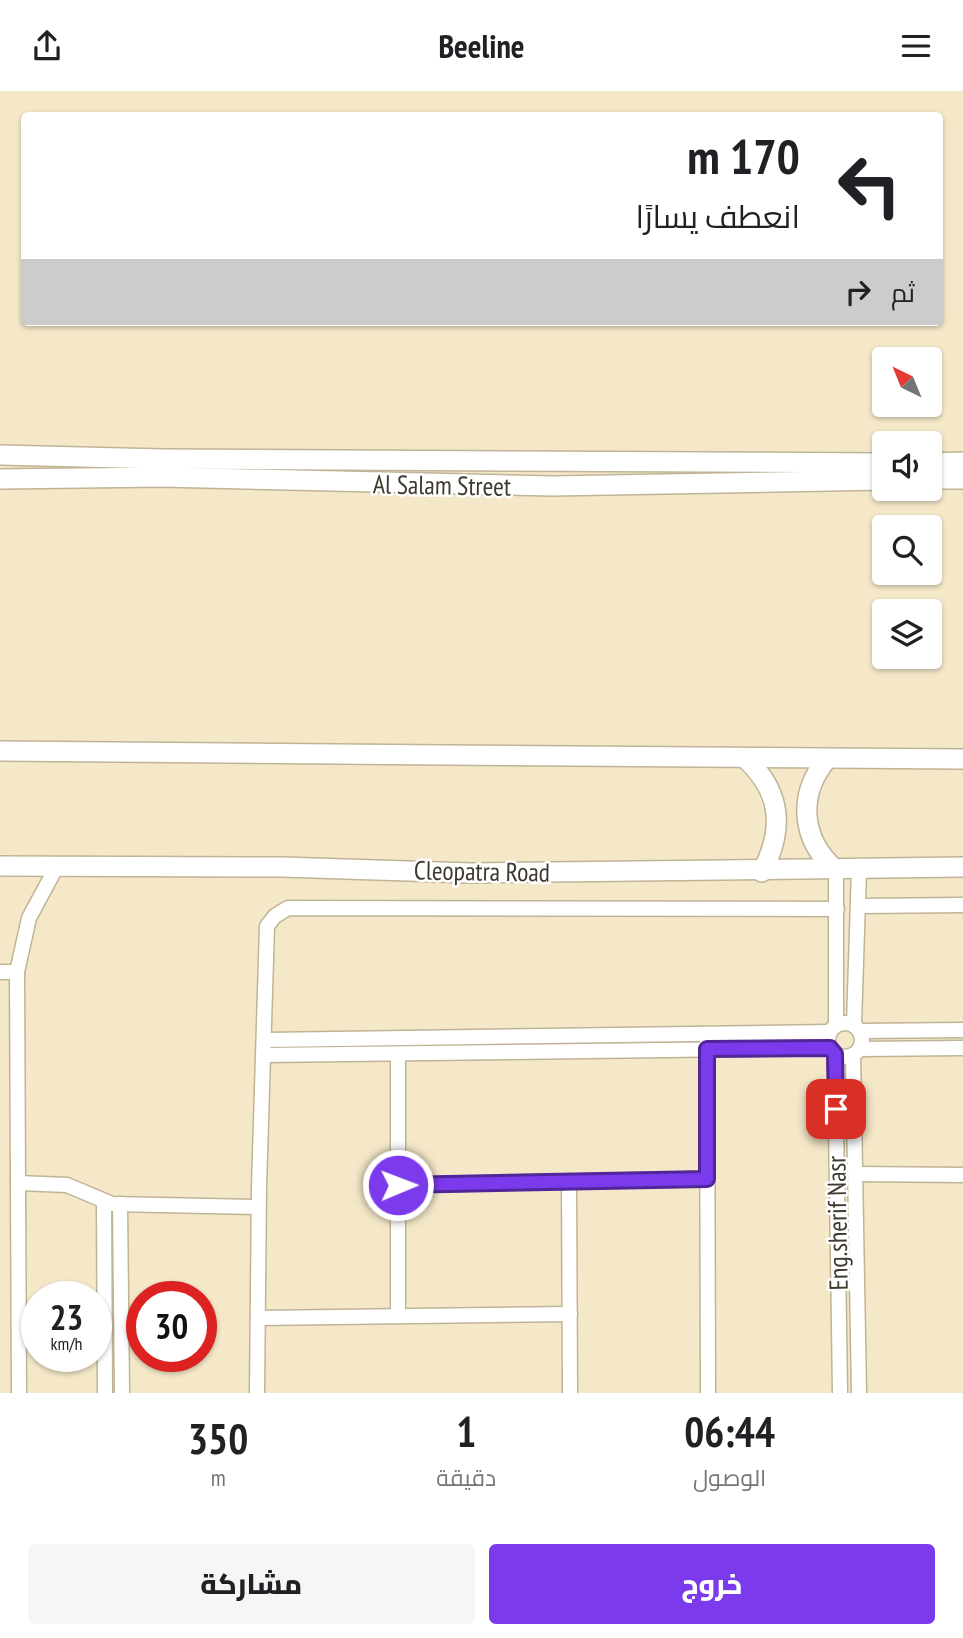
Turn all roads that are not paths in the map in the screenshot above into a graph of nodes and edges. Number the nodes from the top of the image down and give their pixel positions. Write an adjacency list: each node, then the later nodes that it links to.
1 (0, 455): 5 (main road, Al Salam Street)
2 (963, 462): 4 (main road)
3 (872, 463): 5 (main road, Al Salam Street)
4 (942, 463)
5 (162, 468): 6 (main road, Al Salam Street); 9 (main road, Al Salam Street)
6 (0, 478)
7 (942, 479): 8 (main road)
8 (963, 479)
9 (872, 480)
10 (0, 751): 13 (main road)
11 (827, 759): 12 (main road); 13 (main road); 18 (main road)
12 (963, 759)
13 (747, 760): 19 (main road)
14 (0, 866): 15 (main road, Cleopatra Road)
15 (57, 866): 19 (main road, Cleopatra Road); 26 (street)
16 (963, 867): 17 (main road, Cleopatra Road)
17 (859, 869): 18 (main road, Cleopatra Road); 21 (street)
18 (836, 870): 19 (main road, Cleopatra Road); 22 (street)
19 (762, 872)
20 (963, 905): 21 (street)
21 (860, 906): 24 (street)
22 (837, 909): 23 (street); 32 (street)
23 (838, 947): 24 (street); 28 (street)
24 (856, 947): 27 (street)
25 (0, 972): 26 (street)
26 (17, 972): 43 (street)
27 (858, 1028): 28 (street); 29 (street); 36 (street)
28 (833, 1029): 30 (street); 35 (street)
29 (963, 1030)
30 (707, 1033): 31 (street); 34 (street)
31 (382, 1038): 32 (street); 37 (street)
32 (265, 1047): 37 (street); 47 (street)
33 (963, 1048): 36 (street)
34 (707, 1049): 35 (street); 38 (street); 41 (street)
35 (833, 1051): 36 (street); 49 (street, Eng.sherif Nasr)
36 (856, 1052): 39 (street)
37 (381, 1054): 38 (street)
38 (398, 1054): 44 (street)
39 (855, 1174): 40 (street); 48 (street)
40 (963, 1175)
41 (707, 1179): 42 (street); 58 (street)
42 (569, 1181): 44 (street); 50 (street)
43 (18, 1183): 45 (street); 53 (street)
44 (398, 1185): 51 (street)
45 (104, 1202): 46 (street); 54 (street)
46 (120, 1204): 47 (street); 55 (street)
47 (258, 1207): 52 (street)
48 (858, 1303): 49 (street); 60 (street)
49 (839, 1304): 59 (street, Eng.sherif Nasr)
50 (570, 1314): 51 (street); 57 (street)
51 (398, 1316): 52 (street)
52 (258, 1318): 56 (street)
53 (19, 1393)
54 (105, 1393)
55 (122, 1393)
56 (257, 1393)
57 (570, 1393)
58 (708, 1393)
59 (840, 1393)
60 (859, 1393)

